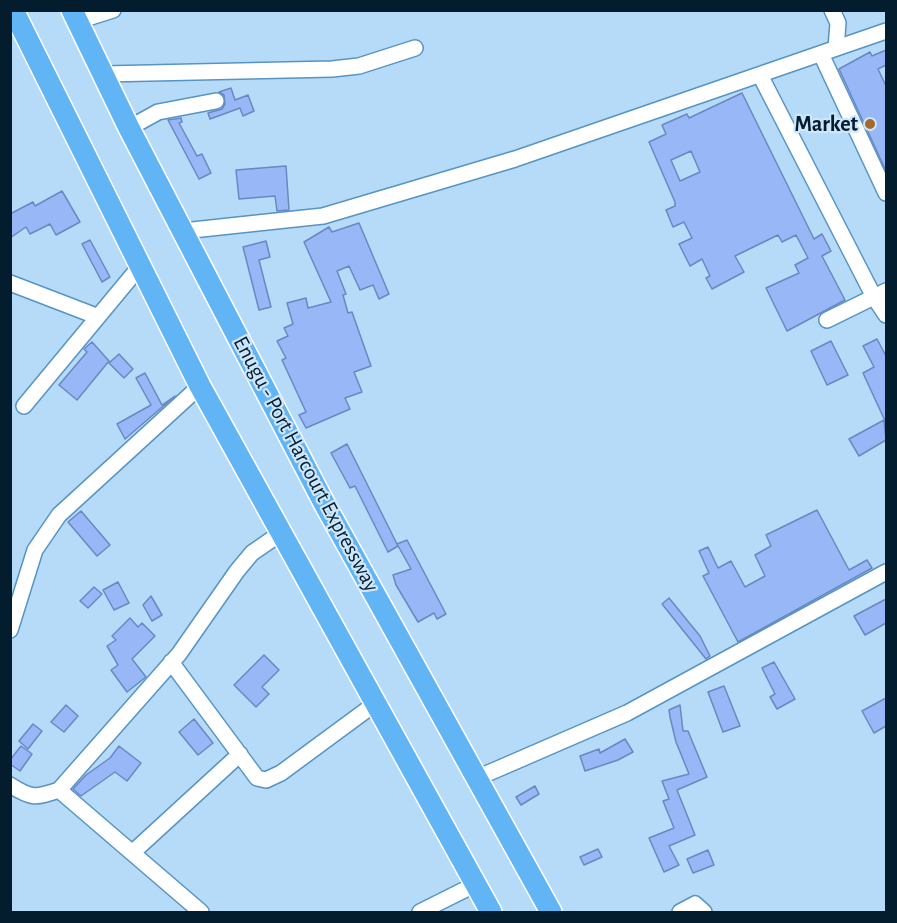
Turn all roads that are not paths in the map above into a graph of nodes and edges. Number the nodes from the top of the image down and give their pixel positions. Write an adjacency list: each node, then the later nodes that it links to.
1 (13, 10): 15 (highway)
2 (113, 10): 4 (street)
3 (832, 10): 7 (street)
4 (75, 16): 9 (highway, Enugu - Port Harcourt Expressway)
5 (886, 31): 7 (street)
6 (415, 48): 9 (street)
7 (836, 48): 8 (street)
8 (821, 54): 10 (street); 13 (street)
9 (104, 74): 12 (highway, Enugu - Port Harcourt Expressway)
10 (760, 75): 14 (street); 17 (street)
11 (216, 101): 12 (street)
12 (129, 128): 14 (highway, Enugu - Port Harcourt Expressway)
13 (886, 193)
14 (183, 231): 29 (highway, Enugu - Port Harcourt Expressway)
15 (141, 265): 19 (street); 21 (highway)
16 (10, 283): 19 (street)
17 (880, 294): 18 (street); 20 (street)
18 (886, 315)
19 (96, 316): 22 (street)
20 (827, 320)
21 (200, 386): 23 (highway); 25 (street)
22 (24, 406)
23 (281, 532): 26 (street); 27 (highway)
24 (886, 572): 29 (street)
25 (10, 630)
26 (171, 662): 28 (street); 31 (street)
27 (376, 703): 28 (street); 33 (highway)
28 (240, 754): 32 (street)
29 (477, 778): 37 (highway, Enugu - Port Harcourt Expressway)
30 (10, 785): 31 (street)
31 (59, 790): 32 (street)
32 (132, 853): 34 (street)
33 (476, 884): 35 (street); 36 (highway)
34 (201, 912)
35 (420, 912)
36 (491, 912)
37 (551, 912)
38 (680, 912): 39 (street)
39 (704, 912)

